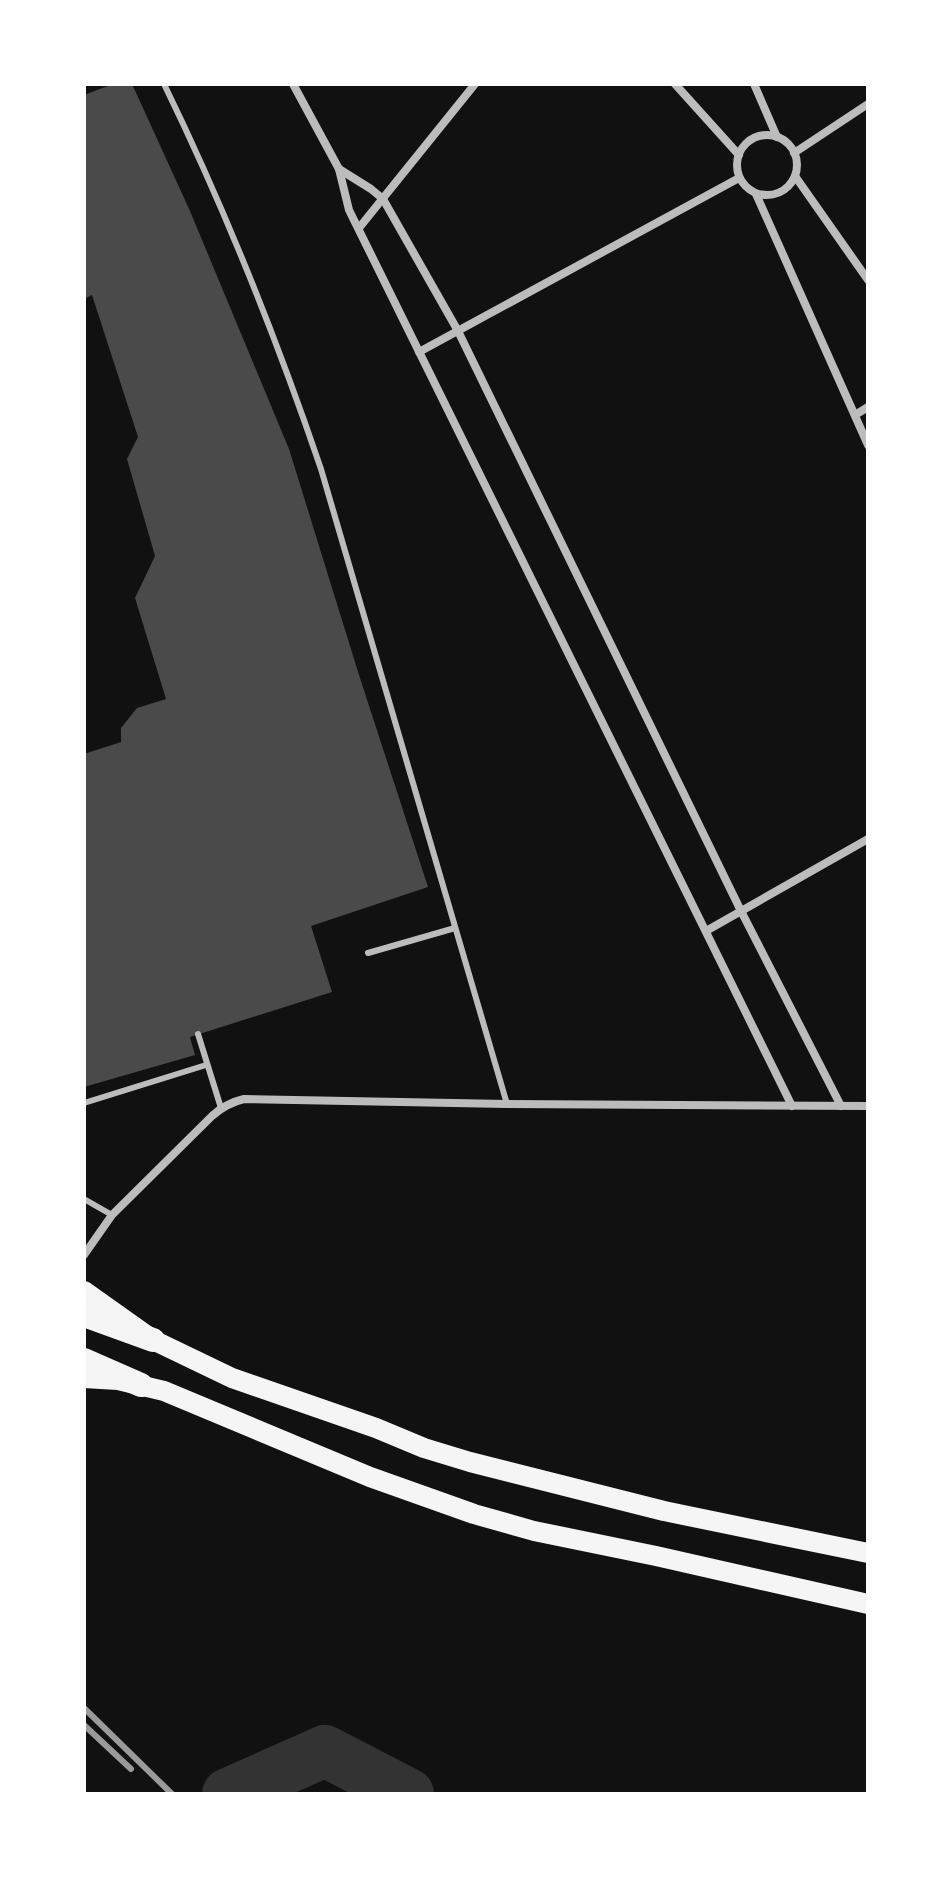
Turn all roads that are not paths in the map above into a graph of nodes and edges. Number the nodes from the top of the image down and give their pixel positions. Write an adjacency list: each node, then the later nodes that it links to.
1 (164, 84): 24 (lane)
2 (293, 84): 10 (street)
3 (475, 84): 14 (street)
4 (675, 84): 9 (street)
5 (754, 84): 7 (street)
6 (868, 104): 8 (street)
7 (777, 137): 8 (street); 9 (street)
8 (794, 153): 11 (street)
9 (739, 155): 12 (street)
10 (339, 169): 14 (street); 15 (street)
11 (795, 176): 13 (street); 16 (street)
12 (739, 178): 13 (street); 17 (street)
13 (756, 194): 20 (street)
14 (383, 199): 15 (street); 17 (street)
15 (359, 228): 18 (street)
16 (868, 280)
17 (458, 331): 18 (street); 23 (street)
18 (419, 352): 25 (street)
19 (868, 407): 20 (street)
20 (855, 415): 21 (street)
21 (868, 445)
22 (868, 839): 23 (street)
23 (741, 911): 25 (street); 32 (street)
24 (455, 928): 26 (lane); 30 (lane)
25 (706, 931): 31 (street)
26 (368, 953)
27 (198, 1034): 28 (lane)
28 (206, 1065): 29 (lane); 34 (lane)
29 (84, 1103)
30 (507, 1104): 31 (street); 34 (street)
31 (792, 1106): 32 (street)
32 (841, 1106): 33 (street)
33 (868, 1106)
34 (221, 1108): 36 (street)
35 (84, 1199): 36 (lane)
36 (112, 1215): 37 (street)
37 (84, 1255)
38 (84, 1291): 40 (main road)
39 (84, 1315): 40 (highway)
40 (153, 1340): 44 (main road)
41 (84, 1360): 43 (highway)
42 (84, 1378): 43 (main road)
43 (141, 1385): 45 (main road)
44 (868, 1553)
45 (868, 1604)

